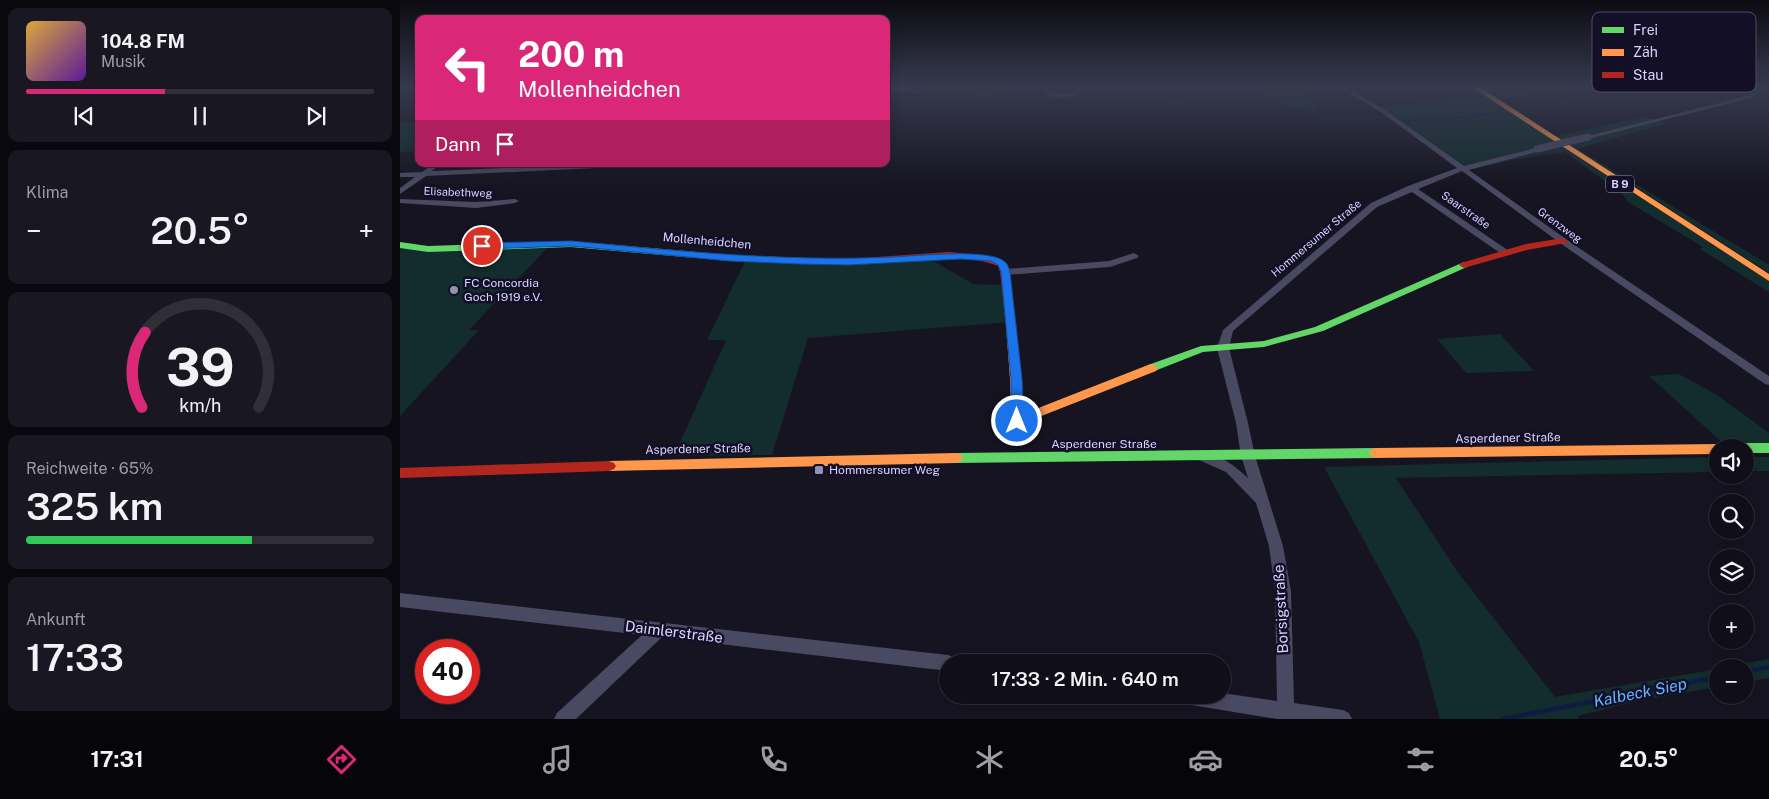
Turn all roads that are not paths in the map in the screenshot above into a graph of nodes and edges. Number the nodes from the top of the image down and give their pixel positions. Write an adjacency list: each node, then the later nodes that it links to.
1 (1395, 120): 6 (street, Grenzweg)
2 (1524, 120): 18 (main road, B 9)
3 (1660, 120): 6 (street, Hommersumer Straße, bridge)
4 (433, 167): 8 (street)
5 (579, 167): 8 (street)
6 (1463, 168): 9 (street, Hommersumer Straße); 13 (street, Grenzweg)
7 (400, 175): 8 (street)
8 (421, 175): 10 (street)
9 (1411, 188): 15 (street, Saarstraße); 19 (street, Hommersumer Straße)
10 (400, 192)
11 (400, 201): 12 (street, Elisabethweg)
12 (515, 201)
13 (1563, 241): 15 (main road); 20 (street, Grenzweg)
14 (400, 245): 17 (main road, Mollenheidchen)
15 (1506, 252): 19 (main road)
16 (1134, 256): 17 (street)
17 (1005, 272): 19 (main road)
18 (1769, 278)
19 (1223, 348): 25 (street)
20 (1769, 381)
21 (1754, 448): 22 (main road)
22 (1769, 448)
23 (1709, 449): 25 (main road, Asperdener Straße)
24 (1204, 456): 25 (main road, Asperdener Straße); 26 (main road, Asperdener Straße); 27 (street, Borsigstraße)
25 (1248, 456): 27 (street, Borsigstraße)
26 (400, 473)
27 (1263, 502): 32 (street, Borsigstraße)
28 (400, 600): 29 (street, Daimlerstraße)
29 (659, 630): 30 (street, Daimlerstraße); 33 (street)
30 (939, 662)
31 (1230, 704): 32 (street)
32 (1286, 714): 34 (street)
33 (563, 719)
34 (1343, 719)

